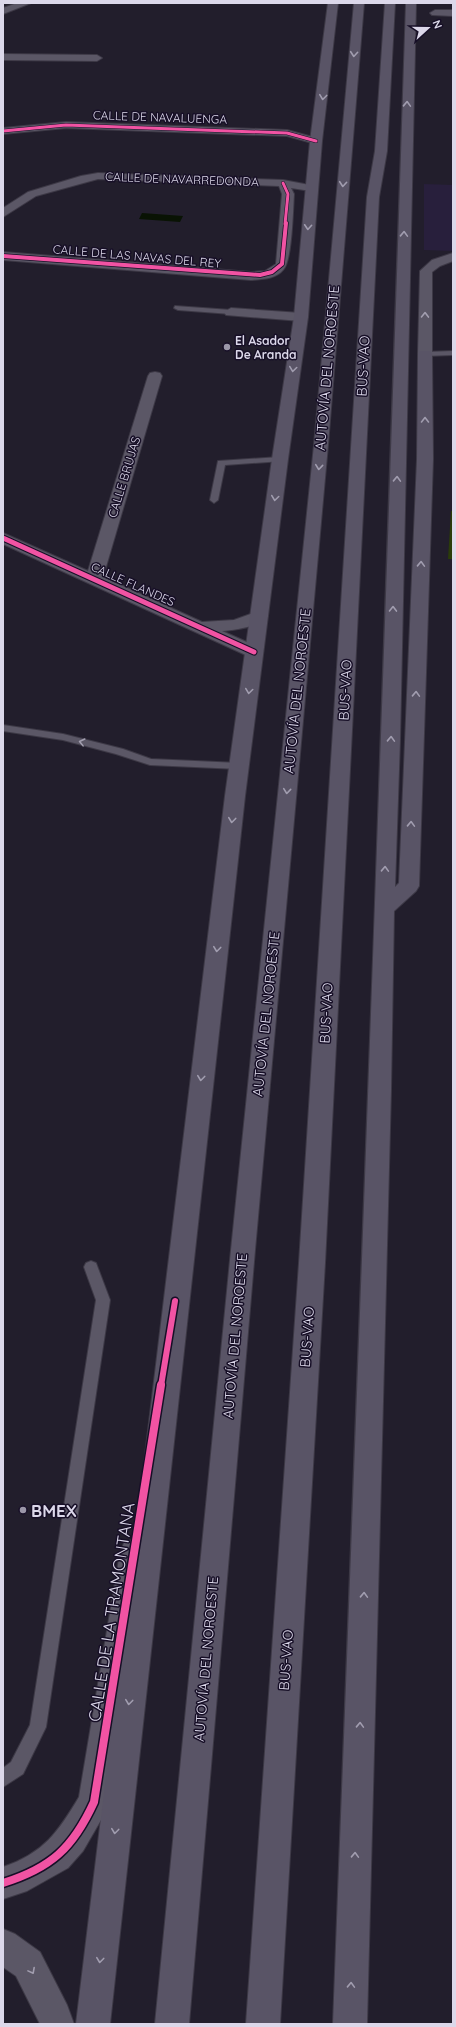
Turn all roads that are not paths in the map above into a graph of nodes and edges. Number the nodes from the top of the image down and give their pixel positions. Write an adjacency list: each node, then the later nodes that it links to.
1 (26, 3): 6 (street)
2 (333, 3): 12 (highway, one-way to 12)
3 (390, 3): 20 (highway, BUS-VAO)
4 (410, 3): 39 (highway, one-way to 4)
5 (358, 7): 47 (highway, AUTOVÍA DEL NOROESTE, one-way to 47)
6 (3, 11)
7 (435, 13): 8 (street)
8 (453, 14)
9 (3, 57): 10 (street)
10 (97, 58)
11 (375, 73): 20 (highway)
12 (319, 125): 14 (street, CALLE DE NAVALUENGA); 15 (highway)
13 (3, 131): 14 (street, CALLE DE NAVALUENGA)
14 (288, 133): 15 (street, CALLE DE NAVALUENGA)
15 (316, 141): 17 (highway)
16 (283, 183): 17 (street, CALLE DE NAVARREDONDA); 19 (street, CALLE DE NAVARREDONDA); 22 (street, CALLE DE LAS NAVAS DEL REY)
17 (311, 188): 26 (highway, one-way to 26)
18 (10, 192): 19 (street)
19 (32, 194): 21 (street)
20 (373, 197): 48 (highway, BUS-VAO)
21 (3, 213)
22 (3, 256)
23 (453, 257): 28 (street, one-way to 23)
24 (178, 308): 25 (lane)
25 (231, 312): 26 (street)
26 (301, 317): 30 (highway, one-way to 30)
27 (453, 353): 28 (lane)
28 (425, 354): 39 (highway, one-way to 28)
29 (155, 376): 33 (street, CALLE BRUJAS)
30 (280, 459): 31 (lane); 34 (highway, one-way to 34)
31 (214, 500)
32 (3, 538): 33 (street, CALLE FLANDES)
33 (94, 579): 35 (street, CALLE FLANDES)
34 (259, 616): 35 (street, CALLE FLANDES); 36 (highway)
35 (202, 627): 36 (street, CALLE FLANDES)
36 (254, 652): 38 (highway, one-way to 38)
37 (3, 728): 38 (lane, one-way to 37)
38 (239, 766): 41 (highway, one-way to 41)
39 (384, 908): 49 (highway, one-way to 39)
40 (91, 1267): 42 (lane)
41 (175, 1301): 43 (street, CALLE DE LA TRAMONTANA); 46 (highway, one-way to 46)
42 (3, 1778)
43 (3, 1883)
44 (3, 1946): 45 (street, one-way to 45)
45 (57, 2024)
46 (93, 2024)
47 (172, 2024)
48 (263, 2024)
49 (350, 2024)

